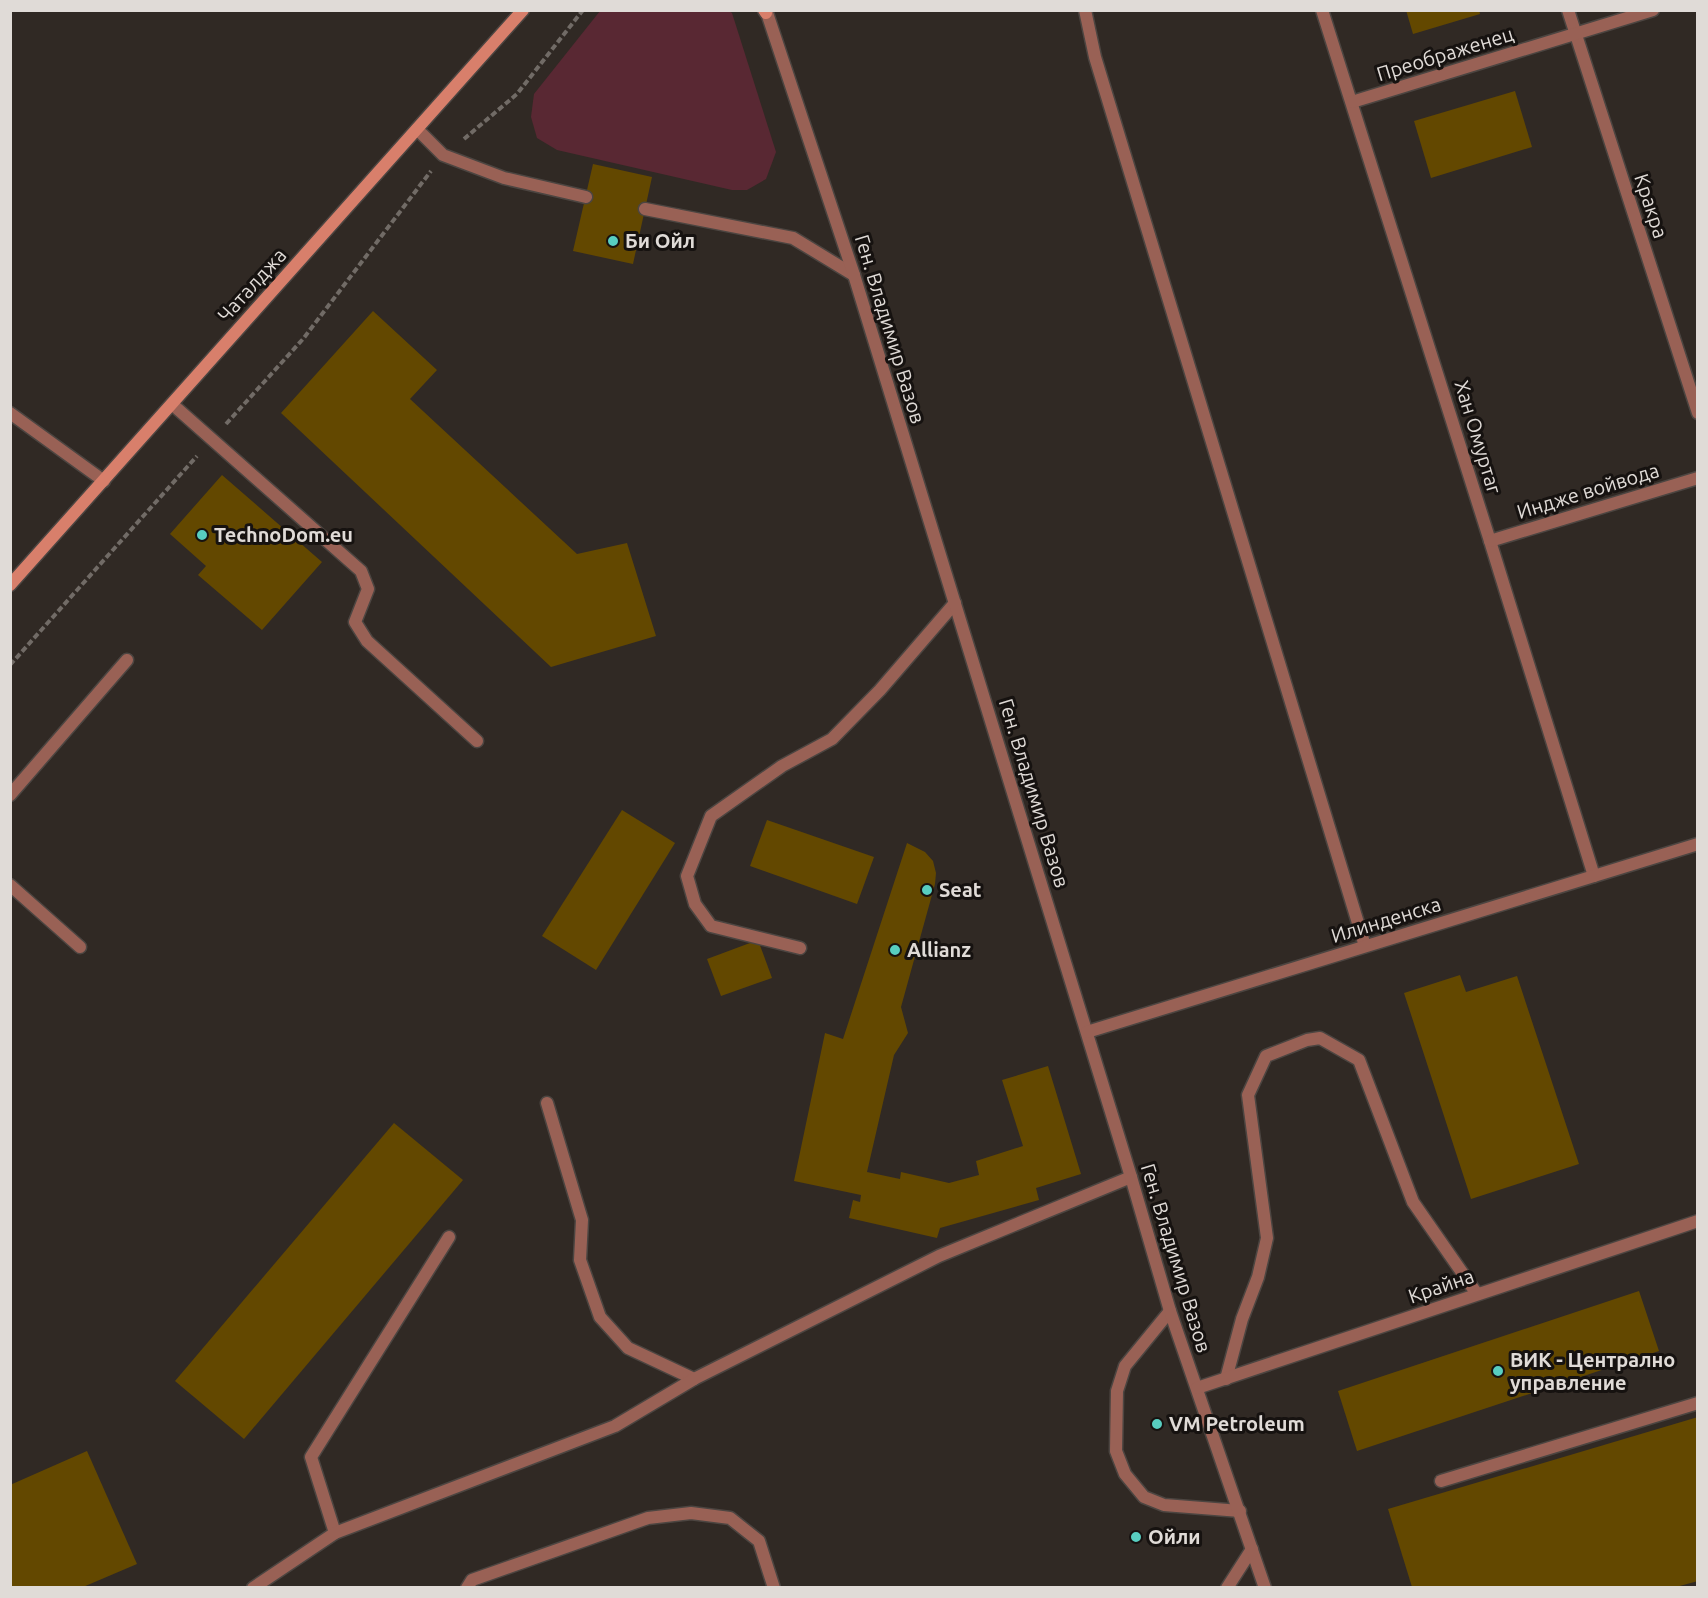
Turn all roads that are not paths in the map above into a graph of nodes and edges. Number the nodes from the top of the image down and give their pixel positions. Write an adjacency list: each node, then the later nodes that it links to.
1 (523, 10): 9 (main road, Чаталджа)
2 (1085, 10): 27 (street)
3 (1322, 10): 8 (street, Хан Омуртаг)
4 (1568, 10): 7 (street, Кракра)
5 (1653, 10): 7 (street, Преображенец)
6 (766, 11): 12 (street, Ген. Владимир Вазов)
7 (1574, 34): 8 (street, Преображенец); 15 (street, Кракра)
8 (1352, 102): 18 (street, Хан Омуртаг)
9 (417, 129): 10 (street); 13 (main road, Чаталджа)
10 (586, 197)
11 (645, 209): 12 (street)
12 (854, 275): 20 (street, Ген. Владимир Вазов)
13 (172, 404): 17 (main road, Чаталджа); 22 (street)
14 (10, 413): 17 (street)
15 (1698, 413)
16 (1698, 478): 18 (street, Индже войвода)
17 (104, 481): 19 (main road, Чаталджа)
18 (1490, 541): 25 (street, Хан Омуртаг)
19 (12, 581)
20 (955, 603): 29 (street); 30 (street, Ген. Владимир Вазов)
21 (127, 660): 23 (street)
22 (477, 741)
23 (10, 795)
24 (1698, 844): 25 (street, Илинденска)
25 (1594, 876): 27 (street, Илинденска)
26 (10, 885): 28 (street)
27 (1365, 946): 30 (street, Илинденска)
28 (80, 947)
29 (800, 948)
30 (1087, 1032): 32 (street, Ген. Владимир Вазов)
31 (547, 1103): 37 (street)
32 (1131, 1177): 36 (street, Ген. Владимир Вазов); 37 (street)
33 (1698, 1221): 35 (street, Крайна)
34 (448, 1237): 43 (street)
35 (1477, 1294): 38 (street, Крайна); 38 (street)
36 (1170, 1311): 39 (street, Ген. Владимир Вазов); 42 (street)
37 (694, 1379): 43 (street)
38 (1226, 1379): 39 (street, Крайна)
39 (1197, 1388): 42 (street, Ген. Владимир Вазов)
40 (1698, 1403): 41 (street)
41 (1441, 1482)
42 (1240, 1511): 44 (street, Ген. Владимир Вазов)
43 (336, 1533): 45 (street)
44 (1252, 1549): 48 (street); 49 (street, Ген. Владимир Вазов)
45 (253, 1587)
46 (467, 1587): 47 (street)
47 (774, 1587)
48 (1227, 1587)
49 (1265, 1587)

